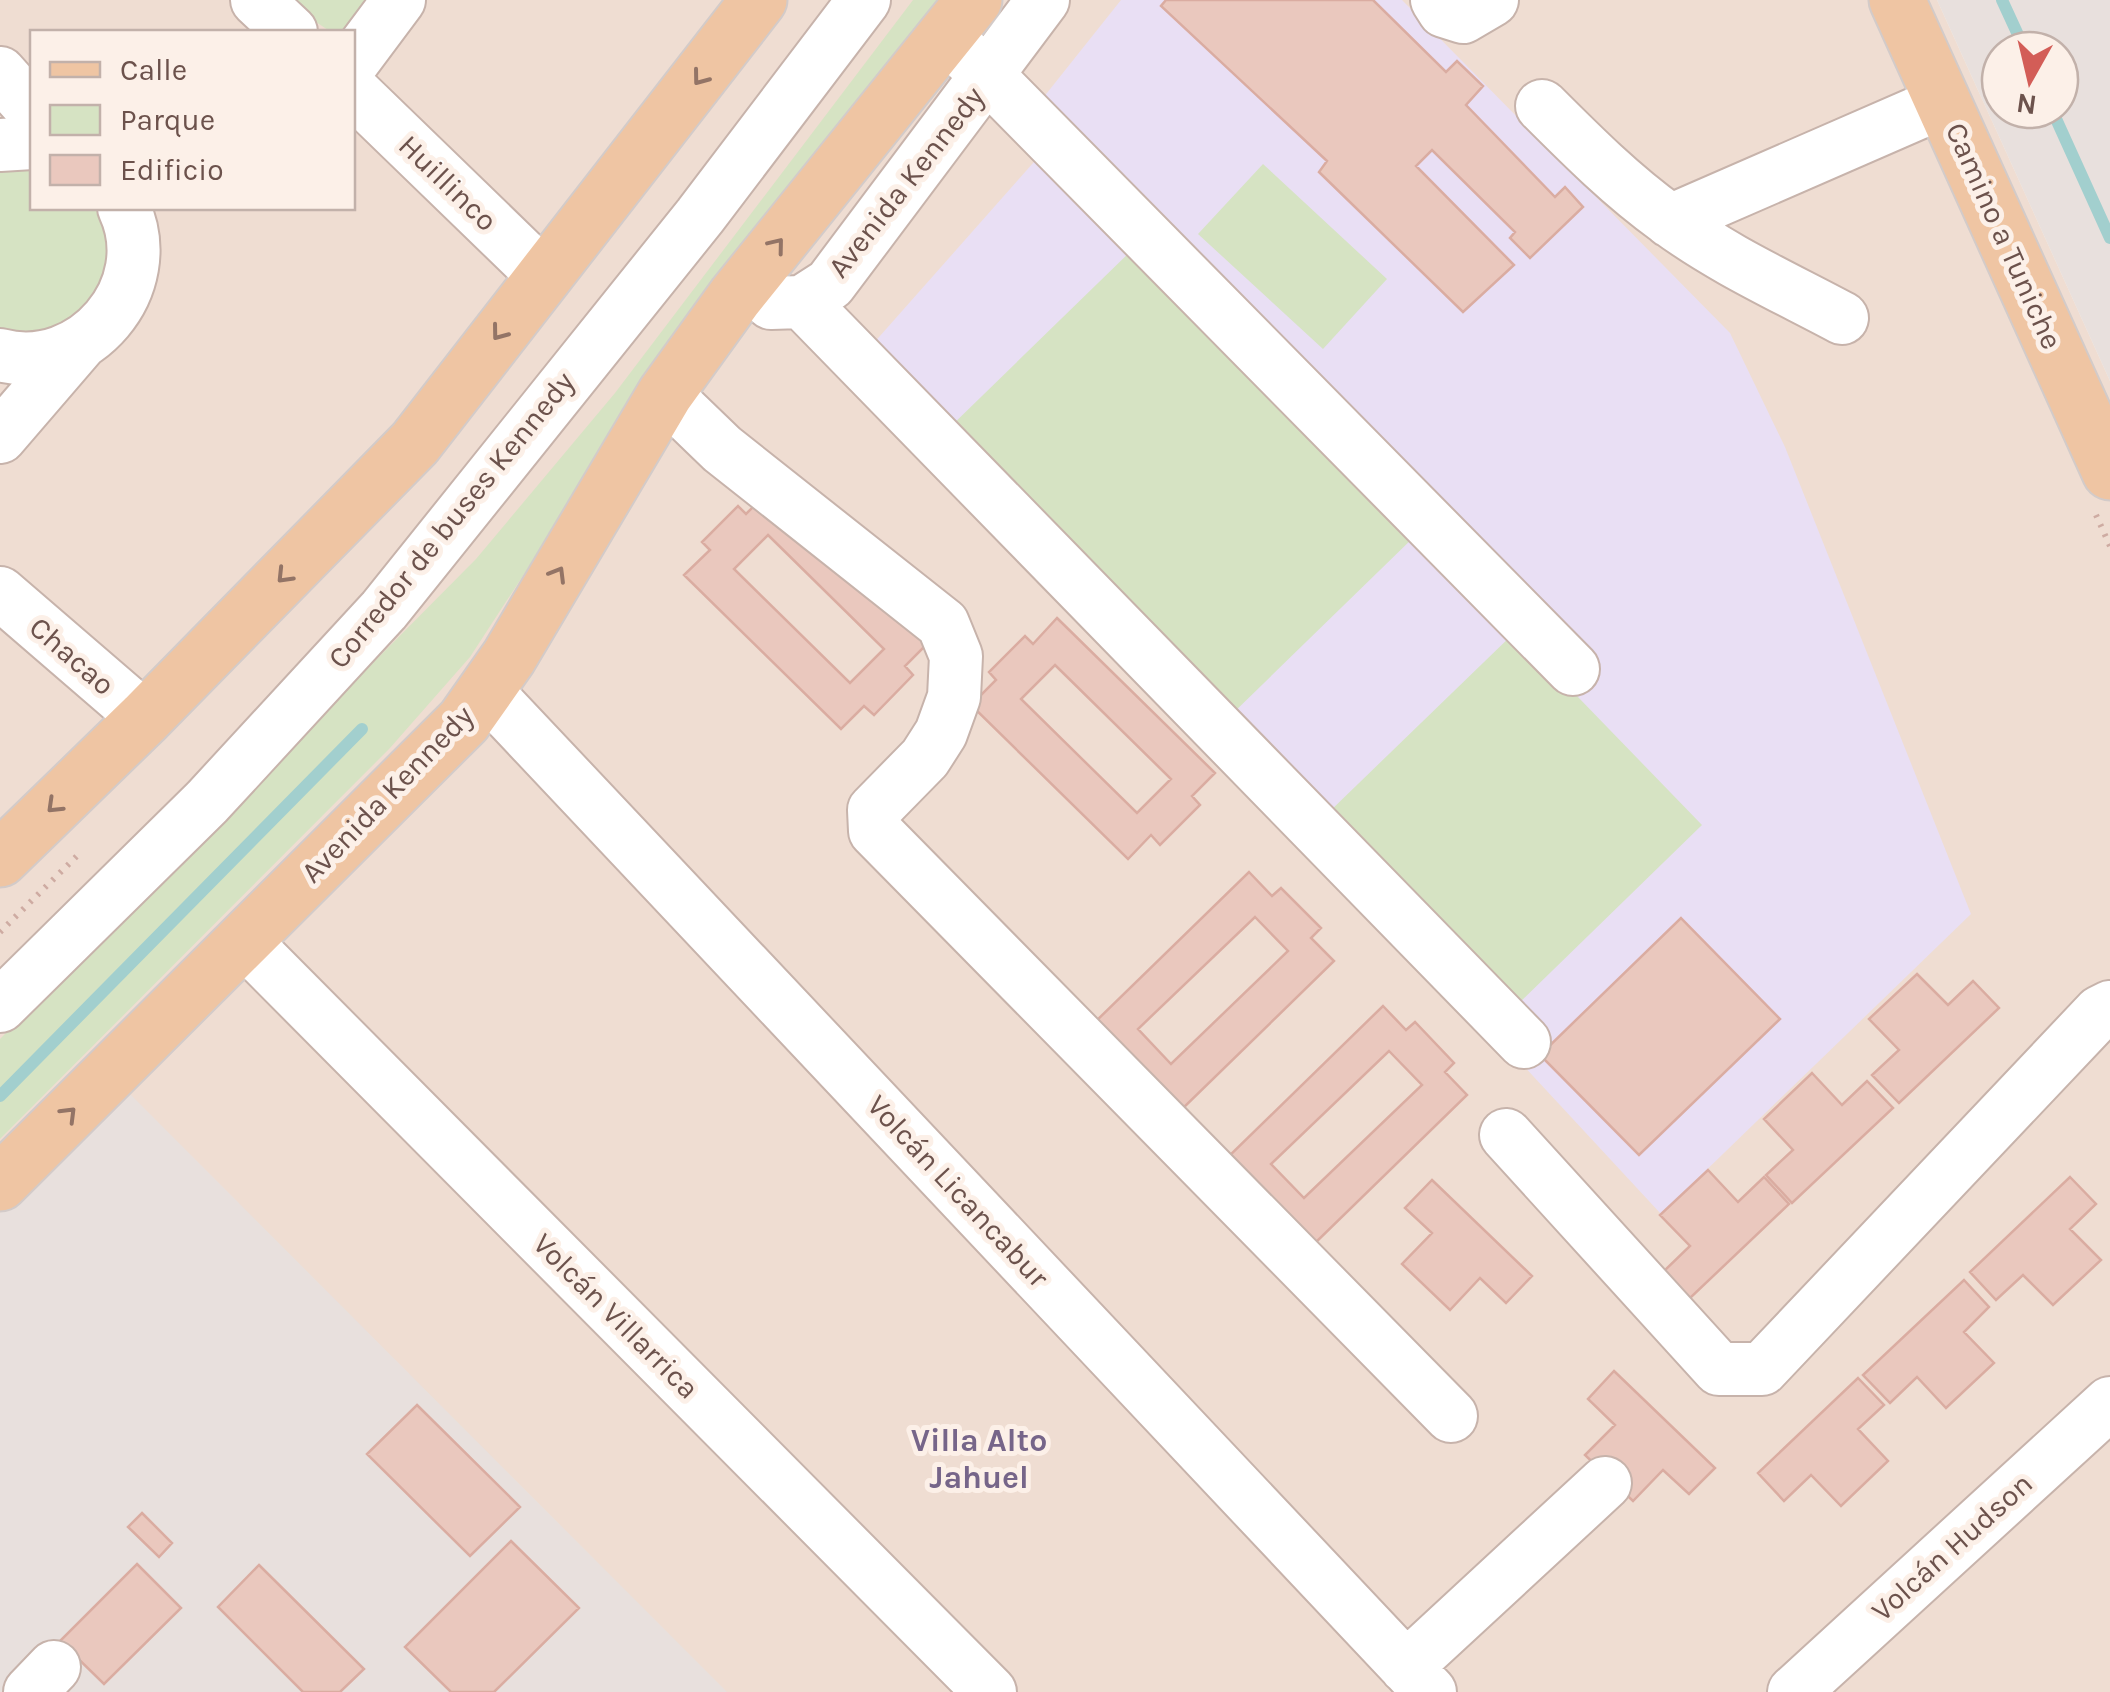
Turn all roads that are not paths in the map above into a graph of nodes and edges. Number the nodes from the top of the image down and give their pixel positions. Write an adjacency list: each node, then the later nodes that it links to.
1 (257, 0): 10 (street)
2 (398, 0): 11 (street)
3 (759, 0): 22 (main road, one-way to 22)
4 (864, 0): 37 (street, Corredor de buses Kennedy)
5 (1043, 0): 13 (street, Avenida Kennedy)
6 (1437, 0): 7 (street)
7 (1492, 0)
8 (1897, 0): 15 (main road, Camino a Tuniche)
9 (960, 18): 13 (street); 23 (main road, Avenida Kennedy, one-way to 9)
10 (290, 30)
11 (355, 59)
12 (0, 73): 17 (street)
13 (988, 76): 24 (street, Avenida Kennedy); 32 (street)
14 (355, 93): 22 (street, Huillinco)
15 (1943, 102): 21 (street); 30 (main road, Camino a Tuniche)
16 (1542, 106): 21 (street)
17 (30, 107)
18 (30, 143): 19 (street)
19 (0, 145)
20 (125, 210): 26 (street)
21 (1670, 221): 25 (street)
22 (544, 275): 34 (main road, one-way to 34)
23 (734, 297): 24 (street, Avenida Kennedy); 28 (main road, Avenida Kennedy)
24 (802, 302): 39 (street)
25 (1842, 318)
26 (80, 344): 27 (street); 29 (street)
27 (0, 355)
28 (665, 394): 33 (main road, Avenida Kennedy, one-way to 28); 43 (street)
29 (0, 437)
30 (2110, 472)
31 (0, 593): 34 (street, Chacao)
32 (1573, 670)
33 (486, 691): 36 (main road, Avenida Kennedy); 45 (street, Volcán Licancabur)
34 (145, 718): 35 (main road, one-way to 35)
35 (0, 858)
36 (242, 940): 41 (main road, Avenida Kennedy, one-way to 36); 46 (street, Volcán Villarrica)
37 (0, 1006)
38 (2110, 1007): 40 (street)
39 (1524, 1042)
40 (1506, 1135)
41 (0, 1183)
42 (2110, 1403): 47 (street, Volcán Hudson)
43 (1451, 1416)
44 (1606, 1483): 45 (street)
45 (1418, 1680)
46 (990, 1692)
47 (1794, 1692)

